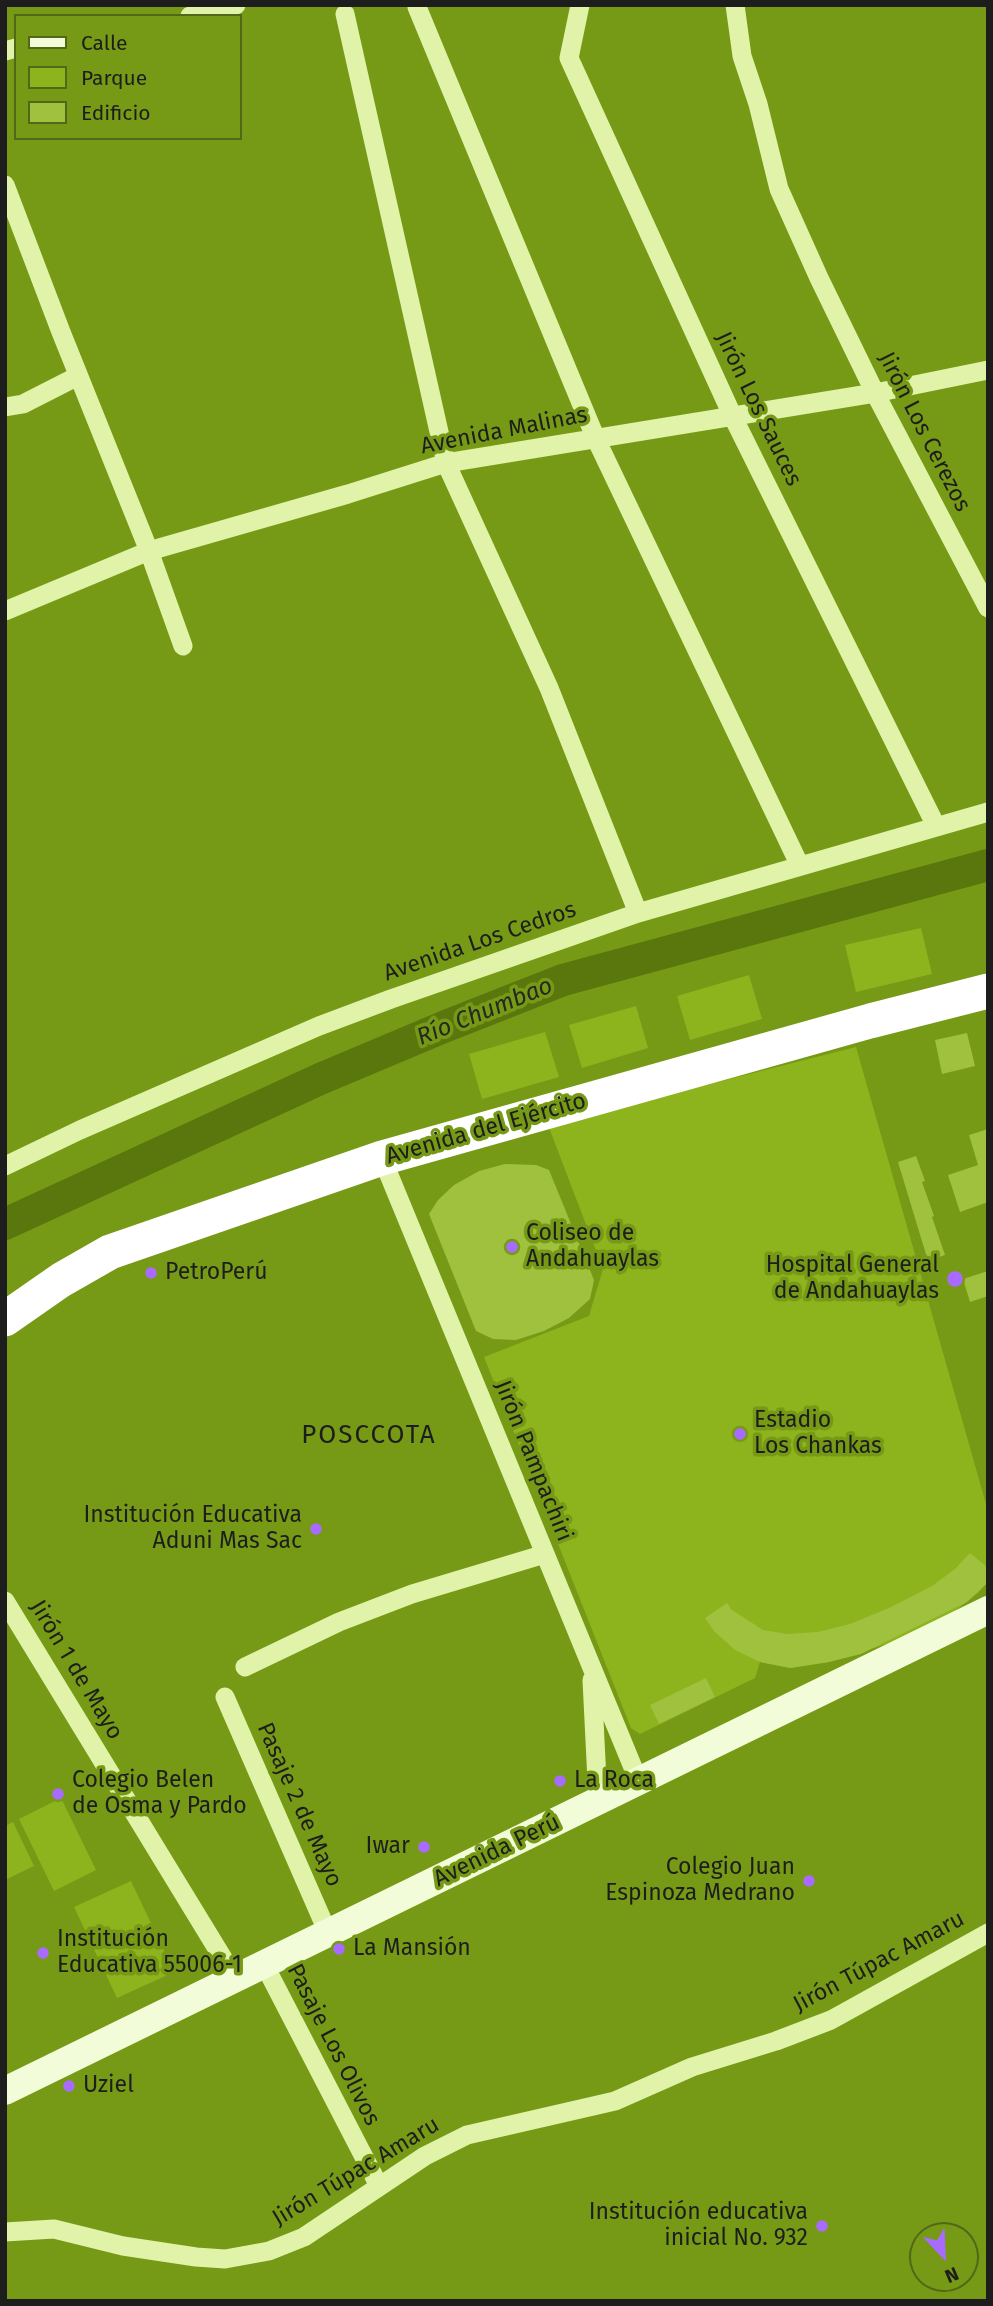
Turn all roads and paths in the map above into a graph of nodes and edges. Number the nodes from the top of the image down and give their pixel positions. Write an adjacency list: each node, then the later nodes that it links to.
1 (236, 5): 5 (street)
2 (580, 5): 12 (street, Jirón Los Sauces)
3 (735, 5): 10 (street, Jirón Los Cerezos)
4 (417, 7): 13 (street)
5 (198, 14)
6 (345, 14): 14 (street)
7 (5, 184): 9 (street)
8 (988, 370): 10 (street, Avenida Malinas)
9 (78, 376): 11 (street); 15 (street)
10 (876, 393): 12 (street, Avenida Malinas); 16 (street, Jirón Los Cerezos)
11 (5, 407)
12 (733, 417): 13 (street, Avenida Malinas); 20 (street, Jirón Los Sauces)
13 (596, 439): 14 (street, Avenida Malinas); 21 (street)
14 (446, 463): 15 (street, Avenida Malinas); 22 (street)
15 (149, 551): 17 (street, Avenida Malinas); 18 (street)
16 (988, 608)
17 (5, 611)
18 (183, 646)
19 (988, 812): 20 (street, Avenida Los Cedros)
20 (936, 826): 21 (street, Avenida Los Cedros)
21 (800, 866): 22 (street, Avenida Los Cedros)
22 (638, 914): 25 (street, Avenida Los Cedros)
23 (988, 991): 24 (highway, Avenida del Ejército)
24 (382, 1158): 26 (highway, Avenida del Ejército); 27 (street, Jirón Pampachiri)
25 (5, 1166)
26 (5, 1319)
27 (545, 1554): 30 (street, Jirón Pampachiri); 31 (street)
28 (5, 1601): 38 (street, Jirón 1 de Mayo)
29 (988, 1610): 33 (street, Avenida Perú)
30 (591, 1665): 33 (street, Jirón Pampachiri); 34 (street)
31 (245, 1667)
32 (225, 1697): 35 (street, Pasaje 2 de Mayo)
33 (639, 1782): 34 (street, Avenida Perú)
34 (598, 1801): 35 (street, Avenida Perú)
35 (328, 1933): 37 (street, Avenida Perú)
36 (988, 1933): 40 (street, Jirón Túpac Amaru)
37 (264, 1964): 38 (street, Avenida Perú); 40 (street, Pasaje Los Olivos)
38 (236, 1978): 39 (street, Avenida Perú)
39 (5, 2091)
40 (379, 2186): 41 (street, Jirón Túpac Amaru)
41 (5, 2232)

